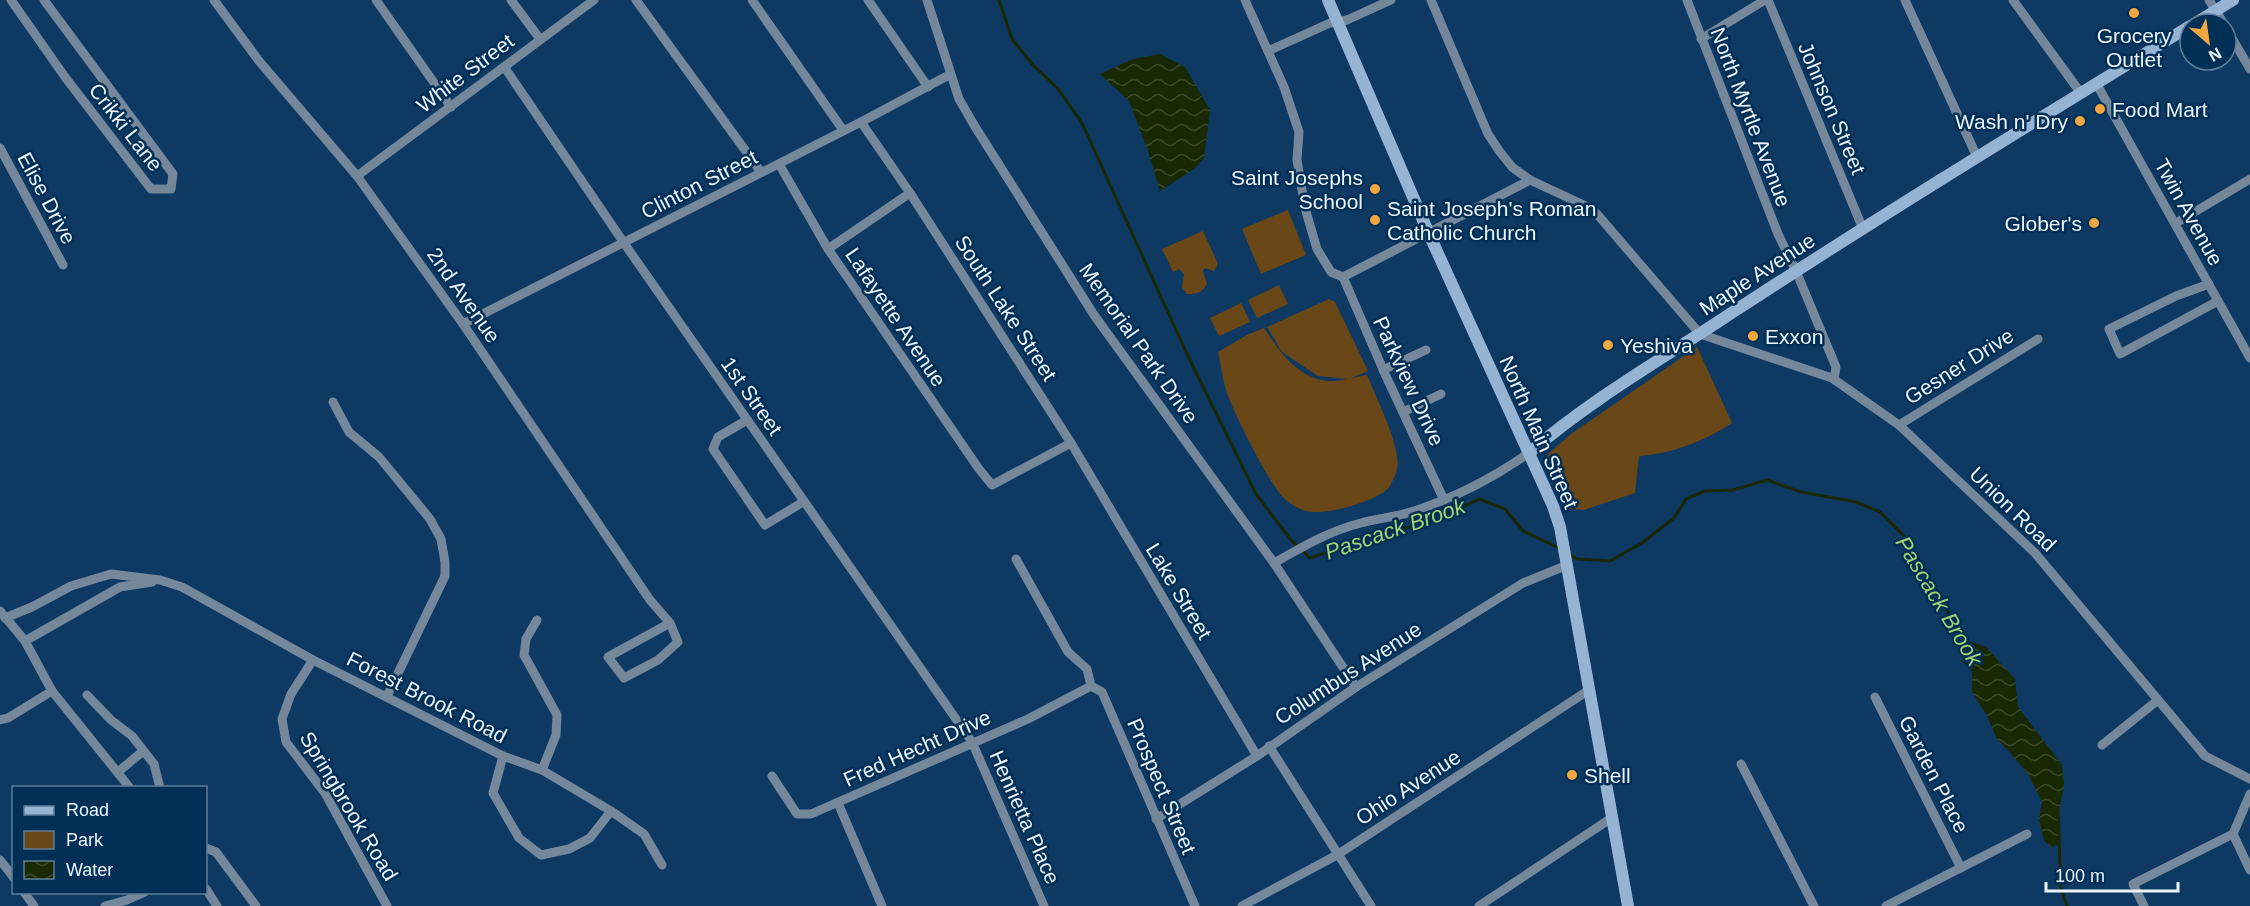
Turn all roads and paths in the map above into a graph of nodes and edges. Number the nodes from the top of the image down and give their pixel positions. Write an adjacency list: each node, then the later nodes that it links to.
1 (11, 0): 2 (street, Crikki Lane)
2 (44, 0)
3 (214, 0): 40 (street, 2nd Avenue)
4 (376, 0): 33 (street)
5 (511, 0): 23 (street)
6 (594, 0): 23 (street, White Street)
7 (636, 0): 39 (street)
8 (752, 0): 35 (street)
9 (868, 0): 31 (street)
10 (927, 0): 29 (street, Memorial Park Drive)
11 (1245, 0): 26 (street)
12 (1328, 0): 21 (main road, North Main Street)
13 (1391, 0): 21 (street)
14 (1431, 0): 42 (street)
15 (1687, 0): 24 (street, North Myrtle Avenue)
16 (1766, 0): 24 (street); 45 (street, Johnson Street)
17 (1905, 0): 37 (street)
18 (2013, 0): 32 (street)
19 (2233, 0): 20 (main road)
20 (2213, 5)
21 (1338, 22): 26 (street); 46 (main road, North Main Street)
22 (2178, 33): 30 (main road, Maple Avenue)
23 (540, 39): 27 (street, White Street)
24 (1701, 39): 50 (street, North Myrtle Avenue)
25 (2238, 48): 28 (street)
26 (1268, 51): 51 (street)
27 (505, 68): 33 (street, White Street); 47 (street, 1st Street)
28 (2250, 69)
29 (950, 75): 31 (street, Clinton Street); 72 (street, Memorial Park Drive)
30 (2096, 83): 32 (main road, Maple Avenue); 44 (street, Twin Avenue)
31 (928, 87): 34 (street, Clinton Street)
32 (2080, 92): 37 (main road, Maple Avenue)
33 (451, 107): 40 (street, White Street)
34 (861, 122): 35 (street, Clinton Street); 43 (street)
35 (843, 130): 38 (street, Clinton Street)
36 (0, 148): 49 (street, Elise Drive)
37 (1977, 157): 45 (main road, Maple Avenue)
38 (779, 164): 39 (street, Clinton Street); 48 (street, Lafayette Avenue)
39 (761, 172): 47 (street, Clinton Street)
40 (357, 176): 54 (street, 2nd Avenue)
41 (2250, 179): 44 (street)
42 (1530, 180): 46 (street); 55 (street)
43 (910, 193): 48 (street); 66 (street, South Lake Street)
44 (2176, 223): 52 (street, Twin Avenue)
45 (1863, 229): 50 (main road, Maple Avenue)
46 (1429, 234): 51 (street); 67 (main road, North Main Street)
47 (624, 243): 54 (street, Clinton Street); 64 (street, 1st Street)
48 (828, 249): 66 (street, Lafayette Avenue)
49 (63, 265)
50 (1796, 271): 55 (main road, Maple Avenue); 60 (street, North Myrtle Avenue)
51 (1343, 277): 59 (street, Parkview Drive)
52 (2209, 284): 53 (street, Twin Avenue); 53 (street)
53 (2218, 301): 58 (street, Twin Avenue)
54 (464, 324): 76 (street, 2nd Avenue)
55 (1700, 334): 60 (street, Union Road); 67 (main road, Maple Avenue)
56 (2038, 339): 65 (street, Gesner Drive)
57 (1426, 350): 59 (street)
58 (2250, 358)
59 (1383, 370): 63 (street, Parkview Drive)
60 (1834, 379): 65 (street, Union Road)
61 (1441, 394): 63 (street)
62 (333, 402): 84 (street)
63 (1403, 412): 68 (street, Parkview Drive)
64 (747, 420): 69 (street, 1st Street); 69 (street)
65 (1899, 425): 86 (street, Union Road)
66 (1071, 444): 93 (street, Lake Street)
67 (1528, 453): 68 (street, Maple Avenue); 71 (main road, North Main Street)
68 (1444, 500): 72 (street, Maple Avenue)
69 (803, 501): 88 (street, 1st Street)
70 (1016, 559): 79 (street, Prospect Street)
71 (1565, 562): 80 (street, Columbus Avenue); 81 (main road, North Main Street)
72 (1274, 563): 80 (street, Memorial Park Drive)
73 (160, 580): 74 (street, Forest Brook Road); 77 (street); 78 (street, Forest Brook Road)
74 (2, 615): 77 (street)
75 (537, 621): 95 (street)
76 (670, 623): 76 (street)
77 (25, 641): 82 (street)
78 (313, 660): 84 (street, Forest Brook Road); 120 (street, Springbrook Road)
79 (1090, 686): 88 (street, Fred Hecht Drive); 105 (street, Prospect Street)
80 (1356, 687): 90 (street, Columbus Avenue)
81 (1589, 690): 104 (main road, North Main Street); 109 (street, Ohio Avenue)
82 (52, 691): 87 (street); 96 (street)
83 (87, 696): 91 (street)
84 (387, 696): 92 (street, Forest Brook Road)
85 (1875, 697): 112 (street, Garden Place)
86 (2158, 700): 89 (street); 98 (street, Union Road)
87 (0, 720)
88 (972, 742): 102 (street, Fred Hecht Drive); 122 (street, Henrietta Place)
89 (2102, 745)
90 (1269, 746): 93 (street, Columbus Avenue); 109 (street)
91 (142, 752): 96 (street); 100 (street)
92 (503, 756): 95 (street, Forest Brook Road); 103 (street)
93 (1257, 756): 105 (street, Columbus Avenue)
94 (1741, 764): 128 (street)
95 (542, 770): 103 (street, Forest Brook Road)
96 (118, 772): 99 (street)
97 (772, 776): 102 (street, Fred Hecht Drive)
98 (2250, 779)
99 (128, 786)
100 (160, 786)
101 (2250, 794): 107 (street)
102 (838, 803): 121 (street)
103 (611, 811): 111 (street, Forest Brook Road)
104 (1612, 817): 126 (street); 127 (main road, North Main Street)
105 (1156, 819): 123 (street, Prospect Street)
106 (2027, 834): 112 (street)
107 (2233, 834): 113 (street); 130 (street)
108 (207, 848): 119 (street)
109 (1337, 855): 124 (street, Ohio Avenue); 125 (street)
110 (0, 860): 114 (street)
111 (662, 865)
112 (1961, 868): 129 (street)
113 (2250, 870)
114 (12, 875)
115 (207, 891): 118 (street)
116 (140, 894): 117 (street)
117 (105, 906)
118 (217, 906)
119 (256, 906)
120 (387, 906)
121 (882, 906)
122 (1044, 906)
123 (1195, 906)
124 (1242, 906)
125 (1371, 906)
126 (1479, 906)
127 (1628, 906)
128 (1814, 906)
129 (1886, 906)
130 (2144, 906)

